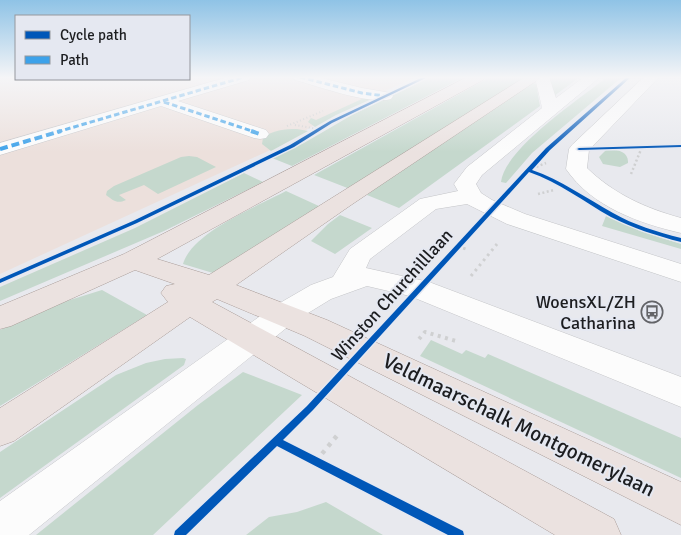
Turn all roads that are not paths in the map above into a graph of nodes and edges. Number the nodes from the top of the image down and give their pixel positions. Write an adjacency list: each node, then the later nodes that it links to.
1 (164, 102): 8 (street); 9 (street)
2 (431, 102): 12 (main road)
3 (496, 102): 15 (main road)
4 (548, 102): 7 (street)
5 (560, 102): 7 (street)
6 (627, 102): 11 (street)
7 (550, 110): 10 (street)
8 (260, 134)
9 (0, 149)
10 (482, 203): 13 (street); 14 (street, Winston Churchilllaan)
11 (681, 226)
12 (134, 260): 15 (main road, Veldmaarschalk Montgomerylaan); 17 (main road)
13 (681, 273)
14 (344, 283): 16 (street); 19 (street)
15 (202, 295): 16 (main road, Veldmaarschalk Montgomerylaan); 18 (main road, Veldmaarschalk Montgomerylaan); 20 (main road)
16 (284, 314): 18 (street); 21 (main road, Veldmaarschalk Montgomerylaan)
17 (0, 318)
18 (251, 338): 22 (street); 23 (main road, Veldmaarschalk Montgomerylaan)
19 (681, 392)
20 (0, 429)
21 (681, 504)
22 (0, 529)
23 (598, 535)

